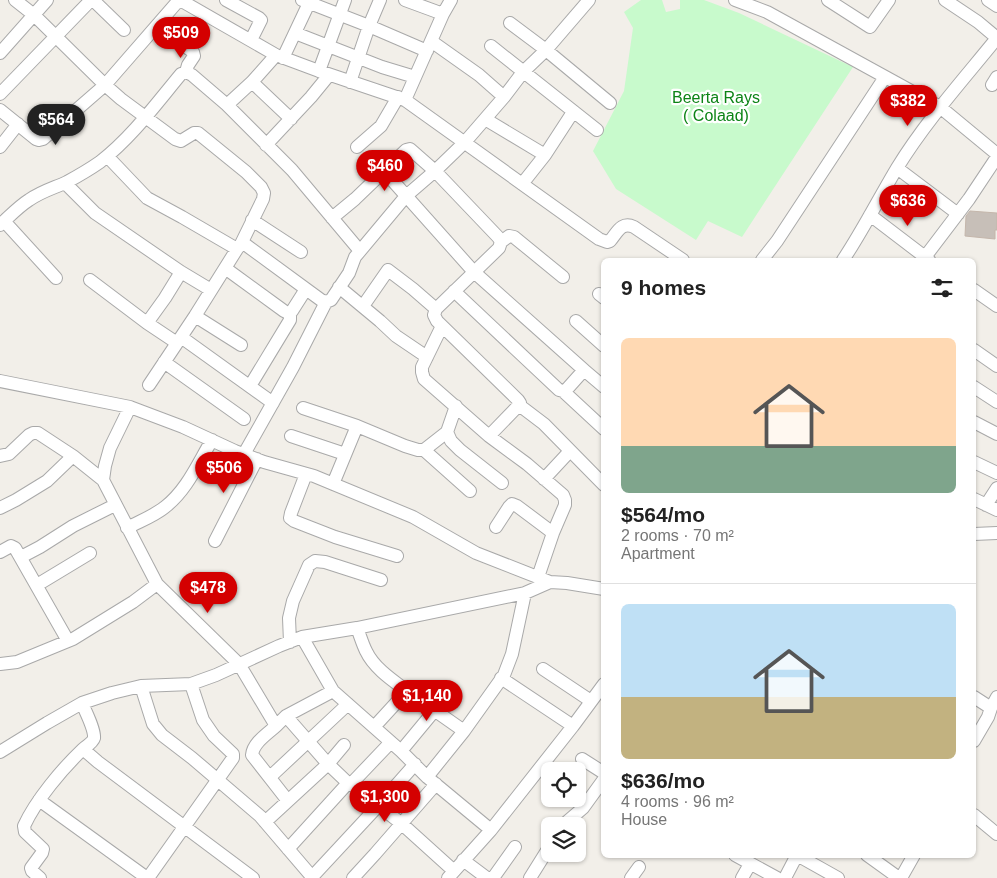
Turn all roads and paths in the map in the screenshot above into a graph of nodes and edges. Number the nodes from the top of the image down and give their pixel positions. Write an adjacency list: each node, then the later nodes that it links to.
1 (15, 0): 17 (street)
2 (47, 0): 17 (street)
3 (92, 0): 22 (street); 24 (street)
4 (179, 0): 20 (street); 25 (street)
5 (226, 0): 25 (street)
6 (345, 0): 18 (street)
7 (380, 0): 21 (street)
8 (405, 0): 16 (street)
9 (451, 0): 16 (street)
10 (735, 0): 36 (street)
11 (828, 0): 12 (street)
12 (889, 0)
13 (945, 0): 46 (street)
14 (305, 2): 18 (street); 23 (street)
15 (584, 3): 29 (street)
16 (443, 14): 27 (street)
17 (34, 15): 24 (street); 30 (street)
18 (339, 15): 21 (street); 26 (street)
19 (510, 23): 29 (street)
20 (157, 26): 33 (street); 40 (street)
21 (368, 26): 27 (street); 32 (street)
22 (124, 30)
23 (295, 33): 26 (street); 31 (street)
24 (56, 37): 40 (street); 41 (street)
25 (251, 40): 31 (street)
26 (328, 46): 32 (street); 35 (street)
27 (429, 46): 37 (street); 42 (street)
28 (491, 46): 34 (street)
29 (546, 50): 34 (street); 44 (street)
30 (0, 53)
31 (280, 56): 35 (street); 38 (street)
32 (358, 58): 37 (street); 39 (street)
33 (186, 72): 45 (street); 49 (street)
34 (523, 72): 42 (street); 48 (street)
35 (324, 73): 39 (street); 50 (street)
36 (885, 76): 46 (street); 77 (street)
37 (415, 77): 43 (street)
38 (252, 82): 45 (street); 50 (street)
39 (350, 82): 43 (street)
40 (105, 85): 49 (street); 52 (street)
41 (0, 94)
42 (504, 97): 51 (street)
43 (402, 99): 54 (street); 57 (street)
44 (610, 103)
45 (227, 105): 55 (street)
46 (940, 107): 60 (street); 61 (street)
47 (0, 110): 52 (street)
48 (573, 112): 53 (street); 58 (street)
49 (145, 117): 59 (street); 70 (street)
50 (290, 119): 55 (street)
51 (485, 119): 54 (street); 58 (street)
52 (18, 124): 56 (street)
53 (597, 130)
54 (464, 142): 63 (street); 65 (street)
55 (266, 145): 69 (street)
56 (0, 147)
57 (358, 147)
58 (545, 155): 65 (street)
59 (107, 156): 64 (street); 73 (street)
60 (997, 156): 67 (street)
61 (897, 168): 67 (street); 68 (street)
62 (384, 171): 63 (street); 66 (street); 69 (street)
63 (435, 171): 66 (street); 72 (street)
64 (66, 183): 71 (street); 81 (street)
65 (522, 184): 76 (street)
66 (406, 196): 74 (street); 82 (street)
67 (958, 214): 79 (street)
68 (870, 216): 78 (street); 79 (street)
69 (332, 218): 74 (street)
70 (252, 220): 73 (street); 75 (street)
71 (2, 223): 84 (street)
72 (501, 242): 82 (street); 83 (street)
73 (239, 246): 80 (street); 87 (street)
74 (360, 250): 86 (street)
75 (301, 252)
76 (680, 258)
77 (764, 258)
78 (845, 258)
79 (927, 258)
80 (225, 268): 88 (street); 95 (street)
81 (182, 272): 88 (street); 98 (street)
82 (474, 272): 89 (street); 107 (street)
83 (563, 277)
84 (56, 278)
85 (90, 280): 98 (street)
86 (339, 287): 91 (street); 92 (street)
87 (306, 289): 91 (street); 95 (street)
88 (211, 290): 96 (street)
89 (454, 291): 94 (street); 113 (street)
90 (976, 291): 93 (street)
91 (326, 302): 115 (street)
92 (363, 306): 94 (street); 104 (street)
93 (997, 306)
94 (436, 310): 99 (street)
95 (288, 313): 111 (street)
96 (195, 316): 100 (street); 102 (street)
97 (576, 321): 101 (street)
98 (147, 323): 100 (street)
99 (442, 326): 104 (street); 116 (street)
100 (179, 340): 105 (street); 111 (street)
101 (601, 343)
102 (241, 345)
103 (976, 351): 106 (street)
104 (426, 356): 117 (street)
105 (164, 362): 110 (street); 120 (street)
106 (997, 366)
107 (584, 370): 109 (street); 113 (street)
108 (0, 381): 118 (street)
109 (601, 384)
110 (149, 385)
111 (250, 386): 115 (street)
112 (976, 388): 114 (street)
113 (563, 391): 123 (street)
114 (997, 402)
115 (273, 403): 131 (street)
116 (519, 405): 127 (street); 130 (street)
117 (456, 406): 124 (street); 127 (street)
118 (130, 407): 128 (street); 141 (street)
119 (303, 408): 122 (street)
120 (244, 420)
121 (976, 423): 125 (street)
122 (357, 426): 129 (street); 132 (street)
123 (601, 426)
124 (447, 432): 129 (street); 142 (street)
125 (997, 434)
126 (291, 436): 132 (street)
127 (489, 436): 140 (street)
128 (212, 440): 131 (street); 151 (street)
129 (424, 450): 145 (street)
130 (570, 451): 139 (street); 140 (street)
131 (244, 454): 135 (street)
132 (345, 454): 143 (street)
133 (0, 456): 134 (street)
134 (72, 456): 141 (street); 148 (street)
135 (257, 459): 138 (street); 155 (street)
136 (976, 463): 137 (street)
137 (997, 473)
138 (306, 474): 143 (street); 158 (street)
139 (601, 476)
140 (544, 479): 152 (street)
141 (103, 480): 147 (street)
142 (502, 483)
143 (333, 484): 161 (street)
144 (997, 488): 149 (street)
145 (470, 491)
146 (976, 500): 149 (street)
147 (115, 505): 151 (street); 159 (street)
148 (0, 508)
149 (992, 508)
150 (496, 526): 152 (street)
151 (127, 528): 162 (street)
152 (553, 533): 161 (street)
153 (997, 533): 154 (street)
154 (976, 534)
155 (215, 541)
156 (0, 552): 159 (street)
157 (90, 553): 163 (street)
158 (397, 556)
159 (21, 557): 163 (street)
160 (381, 580): 167 (street)
161 (544, 580): 164 (street); 165 (street)
162 (157, 584): 168 (street); 170 (street)
163 (37, 585): 168 (street)
164 (601, 589)
165 (525, 593): 166 (street); 172 (street)
166 (357, 628): 167 (street); 177 (street)
167 (296, 640): 170 (street); 176 (street)
168 (68, 642): 169 (street)
169 (0, 664)
170 (239, 664): 173 (street); 185 (street)
171 (543, 670): 179 (street)
172 (501, 678): 186 (street); 188 (street)
173 (191, 684): 174 (street); 201 (street)
174 (141, 686): 180 (street); 201 (street)
175 (601, 688): 179 (street)
176 (333, 691): 181 (street); 184 (street)
177 (407, 691): 182 (street); 187 (street)
178 (976, 699): 183 (street)
179 (591, 701): 186 (street)
180 (82, 703): 193 (street); 195 (street)
181 (348, 704): 187 (street); 190 (street)
182 (434, 710): 188 (street); 194 (street)
183 (993, 712): 189 (street)
184 (286, 716): 185 (street); 190 (street)
185 (276, 726): 200 (street)
186 (573, 726): 213 (street)
187 (374, 727): 191 (street)
188 (464, 731): 202 (street)
189 (976, 738)
190 (308, 740): 197 (street); 200 (street)
191 (391, 742): 194 (street); 203 (street)
192 (344, 745): 197 (street)
193 (83, 749): 205 (street); 212 (street)
194 (401, 751): 198 (street)
195 (0, 752)
196 (582, 759): 199 (street)
197 (328, 764): 203 (street); 206 (street)
198 (415, 764): 202 (street); 207 (street)
199 (601, 771)
200 (270, 777): 206 (street)
201 (217, 780): 210 (street); 212 (street)
202 (432, 781): 211 (street); 213 (street)
203 (349, 783): 207 (street); 216 (street)
204 (601, 783): 208 (street)
205 (39, 800): 229 (street); 230 (street)
206 (288, 800): 210 (street)
207 (378, 806): 211 (street); 228 (street)
208 (572, 817)
209 (976, 817): 214 (street)
210 (265, 822): 216 (street)
211 (402, 824): 226 (street); 232 (street)
212 (184, 827): 230 (street); 231 (street)
213 (491, 830): 222 (street)
214 (997, 834)
215 (515, 847): 234 (street)
216 (288, 849): 228 (street)
217 (740, 858): 224 (street)
218 (795, 858): 238 (street)
219 (802, 858): 239 (street)
220 (871, 858): 240 (street)
221 (912, 858): 240 (street)
222 (464, 860): 226 (street); 233 (street)
223 (543, 862): 227 (street)
224 (750, 864): 236 (street); 237 (street)
225 (639, 867): 235 (street)
226 (451, 874)
227 (536, 876)
228 (313, 877)
229 (40, 878)
230 (147, 878)
231 (253, 878)
232 (353, 878)
233 (487, 878)
234 (493, 878)
235 (631, 878)
236 (742, 878)
237 (777, 878)
238 (785, 878)
239 (838, 878)
240 (900, 878)

